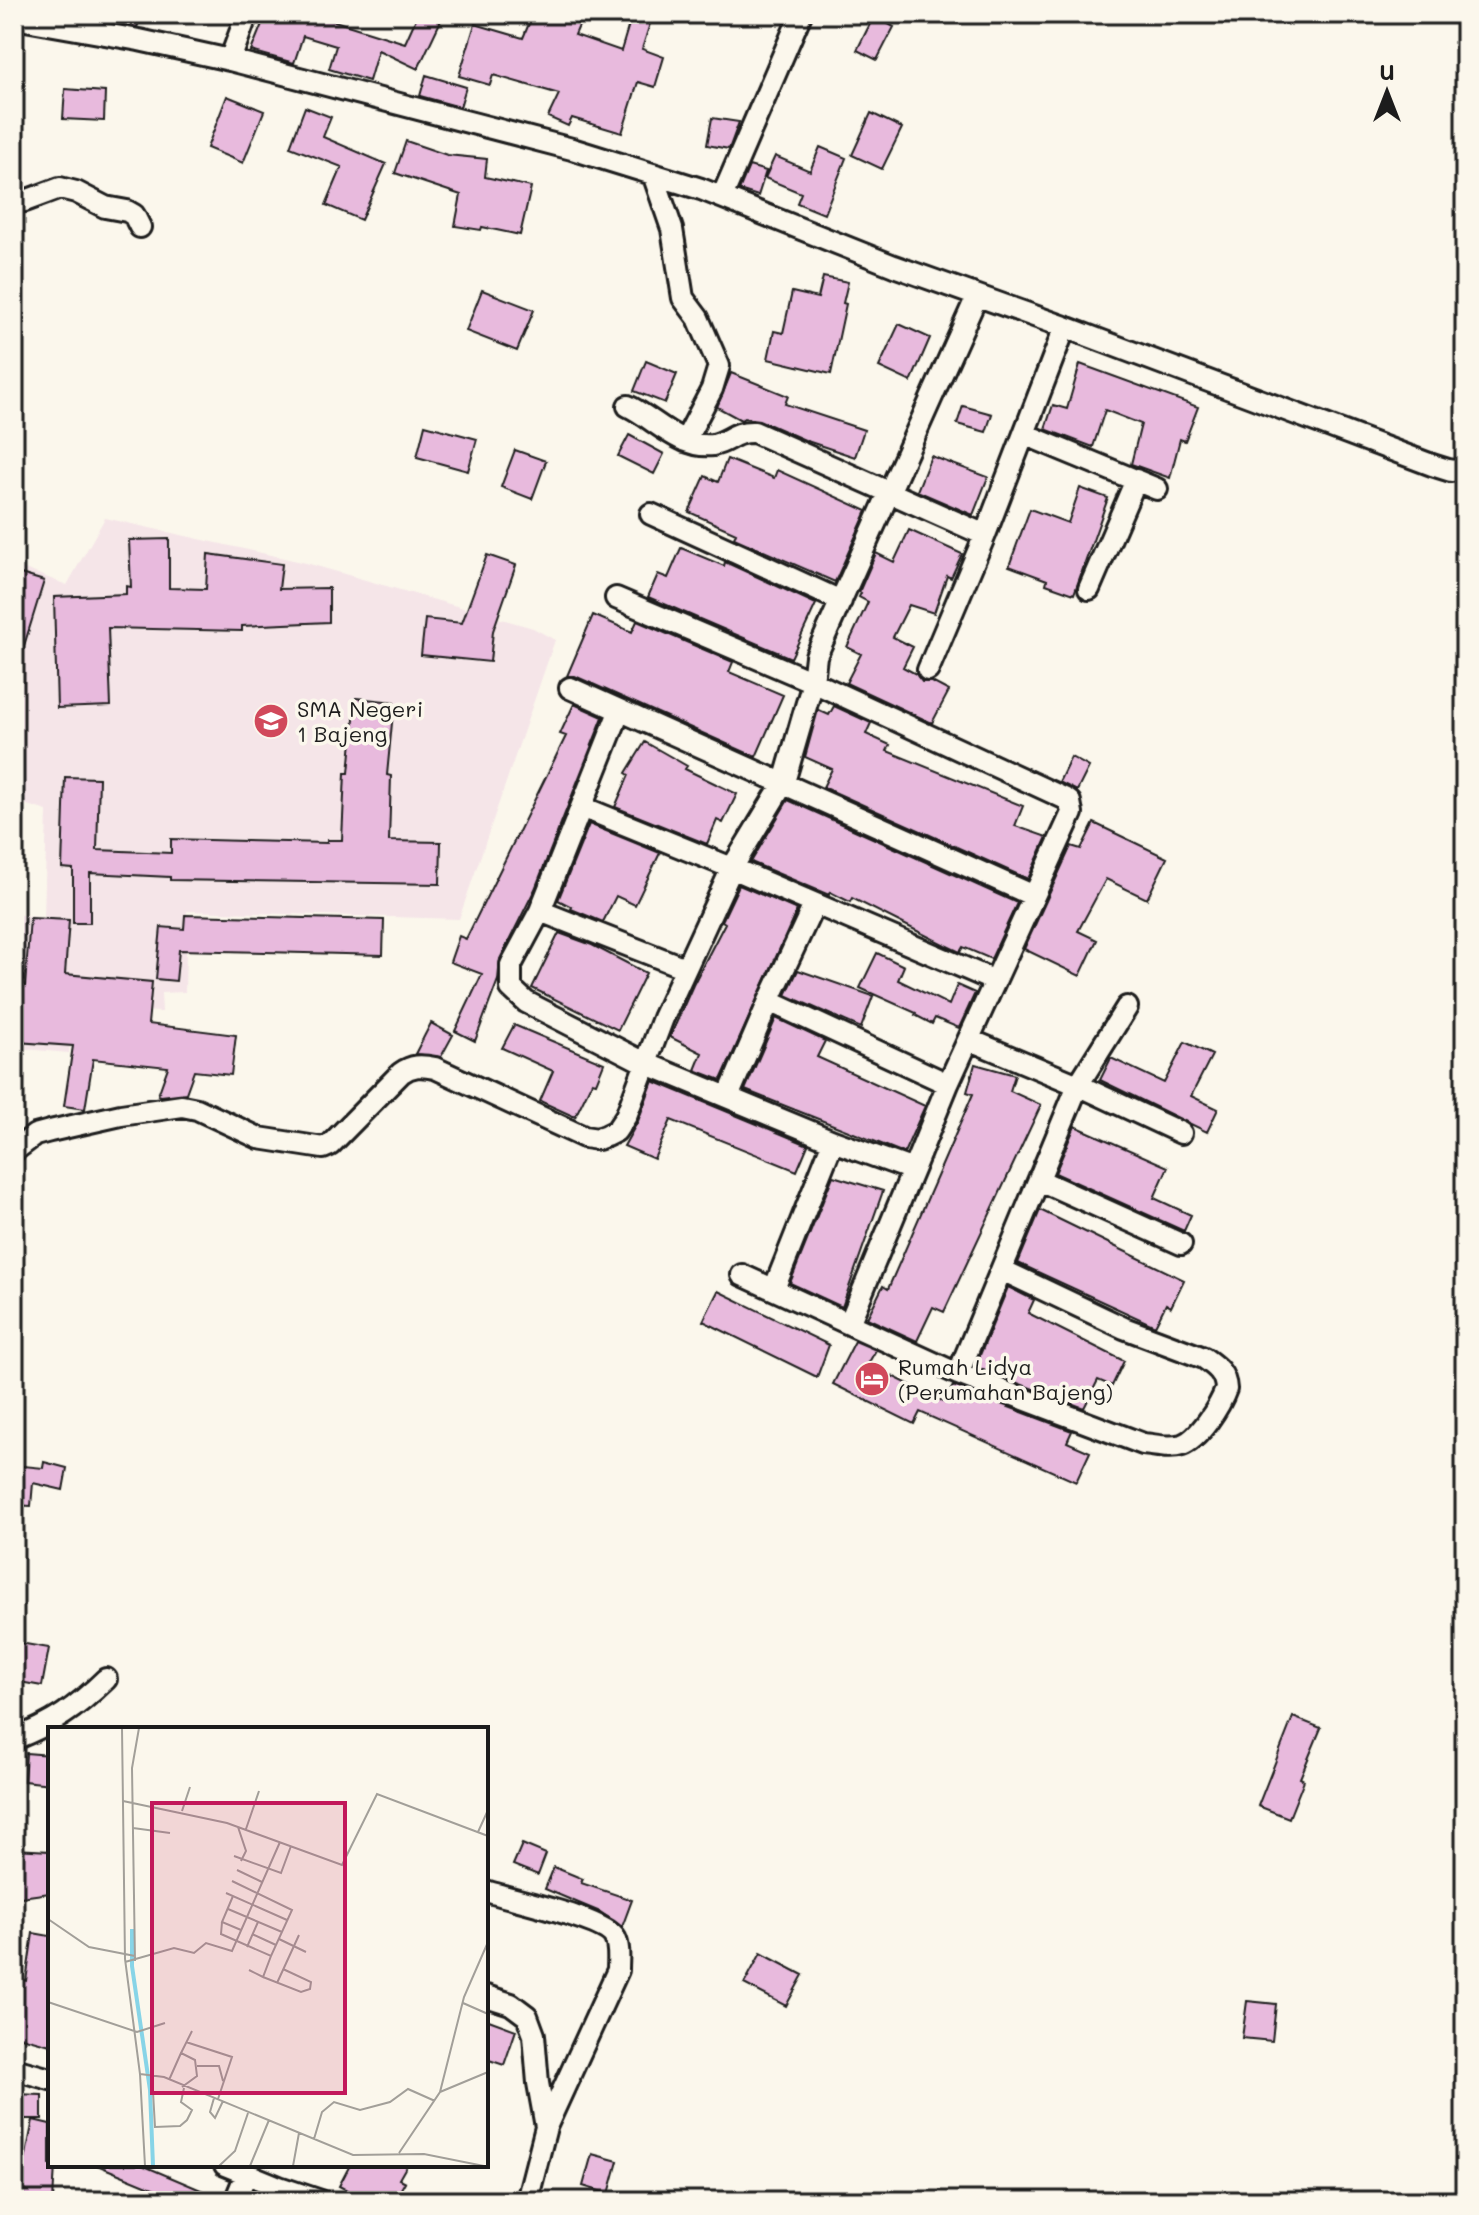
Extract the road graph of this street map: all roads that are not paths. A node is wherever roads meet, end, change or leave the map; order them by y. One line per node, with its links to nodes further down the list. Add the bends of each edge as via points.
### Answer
1 (247, 14): 4 (street)
2 (801, 14): 6 (street)
3 (14, 18): 4 (street)
4 (230, 60): 5 (street)
5 (653, 174): 6 (street); 13 (street, via 672,229 683,298 719,366)
6 (722, 197): 9 (street)
7 (14, 202): 8 (street, via 60,188 127,211)
8 (140, 227)
9 (977, 296): 10 (street); 17 (street)
10 (1065, 327): 12 (street); 14 (street, via 1432,465)
11 (628, 406): 13 (street)
12 (1024, 434): 15 (street); 19 (street)
13 (685, 441): 17 (street, via 714,445 754,432)
14 (1465, 469)
15 (1136, 480): 16 (street); 20 (street)
16 (1157, 489)
17 (888, 493): 19 (street); 22 (street)
18 (651, 514): 22 (street)
19 (985, 535): 23 (street)
20 (1089, 589)
21 (616, 598): 24 (street)
22 (841, 601): 24 (street, via 816,656)
23 (928, 670)
24 (813, 682): 27 (street); 30 (street, via 1070,802 1070,821)
25 (570, 688): 26 (street)
26 (619, 712): 27 (street); 28 (street)
27 (784, 782): 29 (street); 30 (street)
28 (582, 807): 29 (street); 32 (street)
29 (732, 868): 31 (street); 33 (street)
30 (1034, 896): 34 (street)
31 (814, 905): 34 (street); 35 (street)
32 (540, 911): 33 (street); 38 (street, via 511,965 511,988 526,1002)
33 (685, 968): 38 (street)
34 (995, 981): 37 (street)
35 (769, 1001): 39 (street); 41 (street)
36 (1127, 1007): 40 (street)
37 (970, 1040): 39 (street); 40 (street)
38 (645, 1063): 41 (street); 44 (street, via 626,1116 616,1131 598,1139 423,1065 401,1073 323,1148 259,1138 182,1106 35,1135)
39 (948, 1084): 45 (street)
40 (1078, 1085): 42 (street); 46 (street)
41 (728, 1097): 43 (street)
42 (1181, 1133)
43 (833, 1141): 45 (street); 50 (street)
44 (14, 1151)
45 (913, 1170): 51 (street)
46 (1039, 1180): 47 (street); 48 (street)
47 (1181, 1244)
48 (1002, 1270): 52 (street); 52 (street, via 1124,1328 1204,1358 1222,1371 1222,1400 1185,1445 1167,1447 1131,1441)
49 (742, 1275): 50 (street)
50 (774, 1289): 51 (street)
51 (849, 1324): 52 (street)
52 (958, 1374)
53 (106, 1679): 54 (street, via 65,1716)
54 (14, 1739)
55 (488, 1892): 59 (street, via 587,1920 615,1937 618,1970)
56 (488, 1997): 59 (street, via 527,2016)
57 (14, 2069): 58 (street)
58 (48, 2078)
59 (546, 2127): 63 (street)
60 (232, 2167): 61 (street); 62 (street)
61 (235, 2201)
62 (321, 2201)
63 (527, 2201)

